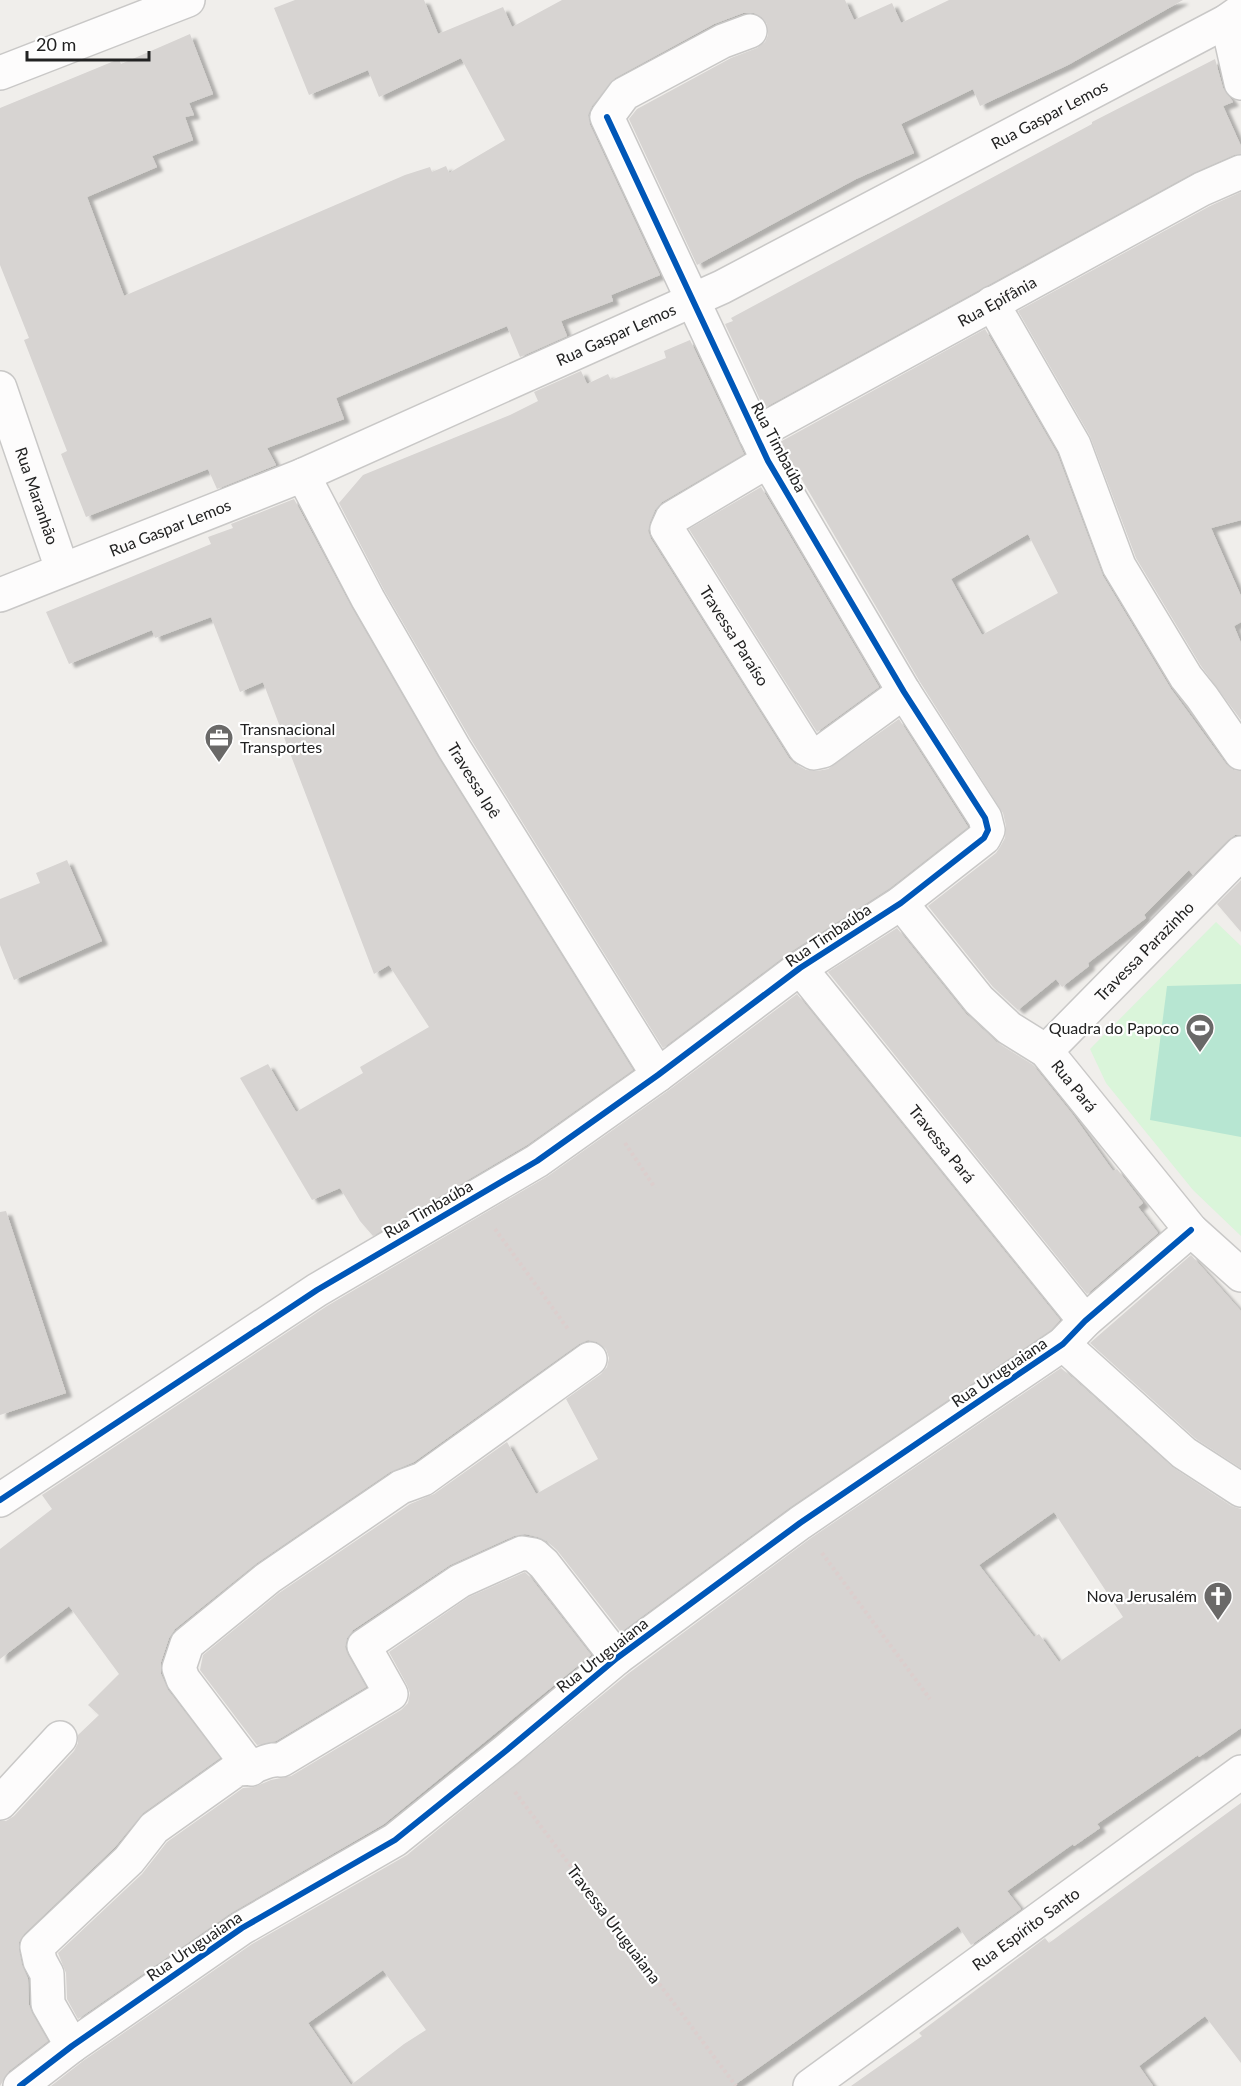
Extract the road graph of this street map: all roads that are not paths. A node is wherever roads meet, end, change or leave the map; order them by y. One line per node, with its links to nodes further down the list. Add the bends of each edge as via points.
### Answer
1 (188, 0): 4 (street)
2 (1234, 16): 5 (street); 7 (street, Rua Gaspar Lemos)
3 (750, 31): 7 (street, Rua Timbaúba, via 723,41 624,94 607,117)
4 (0, 73)
5 (1241, 83)
6 (1241, 172): 8 (street, Rua Epifânia, via 1202,189)
7 (693, 300): 10 (street, Rua Timbaúba); 11 (street, Rua Gaspar Lemos)
8 (992, 303): 10 (street, Rua Epifânia); 15 (street, via 1074,446 1119,566 1186,677)
9 (0, 388): 12 (street, Rua Maranhão)
10 (762, 447): 14 (street, Rua Timbaúba); 14 (street, Travessa Paraíso, via 672,518 667,529 805,748 814,753 823,751)
11 (303, 475): 12 (street, Rua Gaspar Lemos); 20 (street, Travessa Ipê, via 368,599 454,748)
12 (62, 570): 13 (street, Rua Gaspar Lemos)
13 (0, 595)
14 (904, 692): 17 (street, Rua Timbaúba, via 985,818 988,830 984,838)
15 (1241, 753)
16 (1241, 853): 19 (street, Travessa Parazinho)
17 (901, 903): 18 (street, Rua Timbaúba); 19 (street, Rua Pará, via 979,1000 1009,1028)
18 (800, 968): 20 (street, Rua Timbaúba); 23 (street, Travessa Pará)
19 (1046, 1051): 21 (street, Rua Pará)
20 (658, 1076): 26 (street, Rua Timbaúba, via 537,1161 317,1290)
21 (1191, 1230): 22 (street, Rua Pará); 23 (street, Rua Uruguaiana)
22 (1241, 1275)
23 (1074, 1333): 25 (street, Travessa Pará, via 1184,1453); 27 (street, Rua Uruguaiana, via 800,1523)
24 (590, 1359): 29 (street, via 423,1479 401,1487 268,1578 187,1644 179,1668 183,1679)
25 (1241, 1490)
26 (0, 1500)
27 (617, 1658): 29 (street, via 544,1564 534,1555 522,1553 460,1581 364,1646 391,1694 281,1760 271,1759); 32 (street, Rua Uruguaiana, via 395,1840 243,1928)
28 (60, 1738): 31 (street)
29 (251, 1769): 32 (street, via 237,1769 154,1828 129,1860 37,1947 47,1974 48,2004)
30 (1241, 1772): 34 (street, Rua Espírito Santo)
31 (0, 1803)
32 (72, 2046): 33 (street, Rua Uruguaiana)
33 (20, 2086)
34 (810, 2086)

